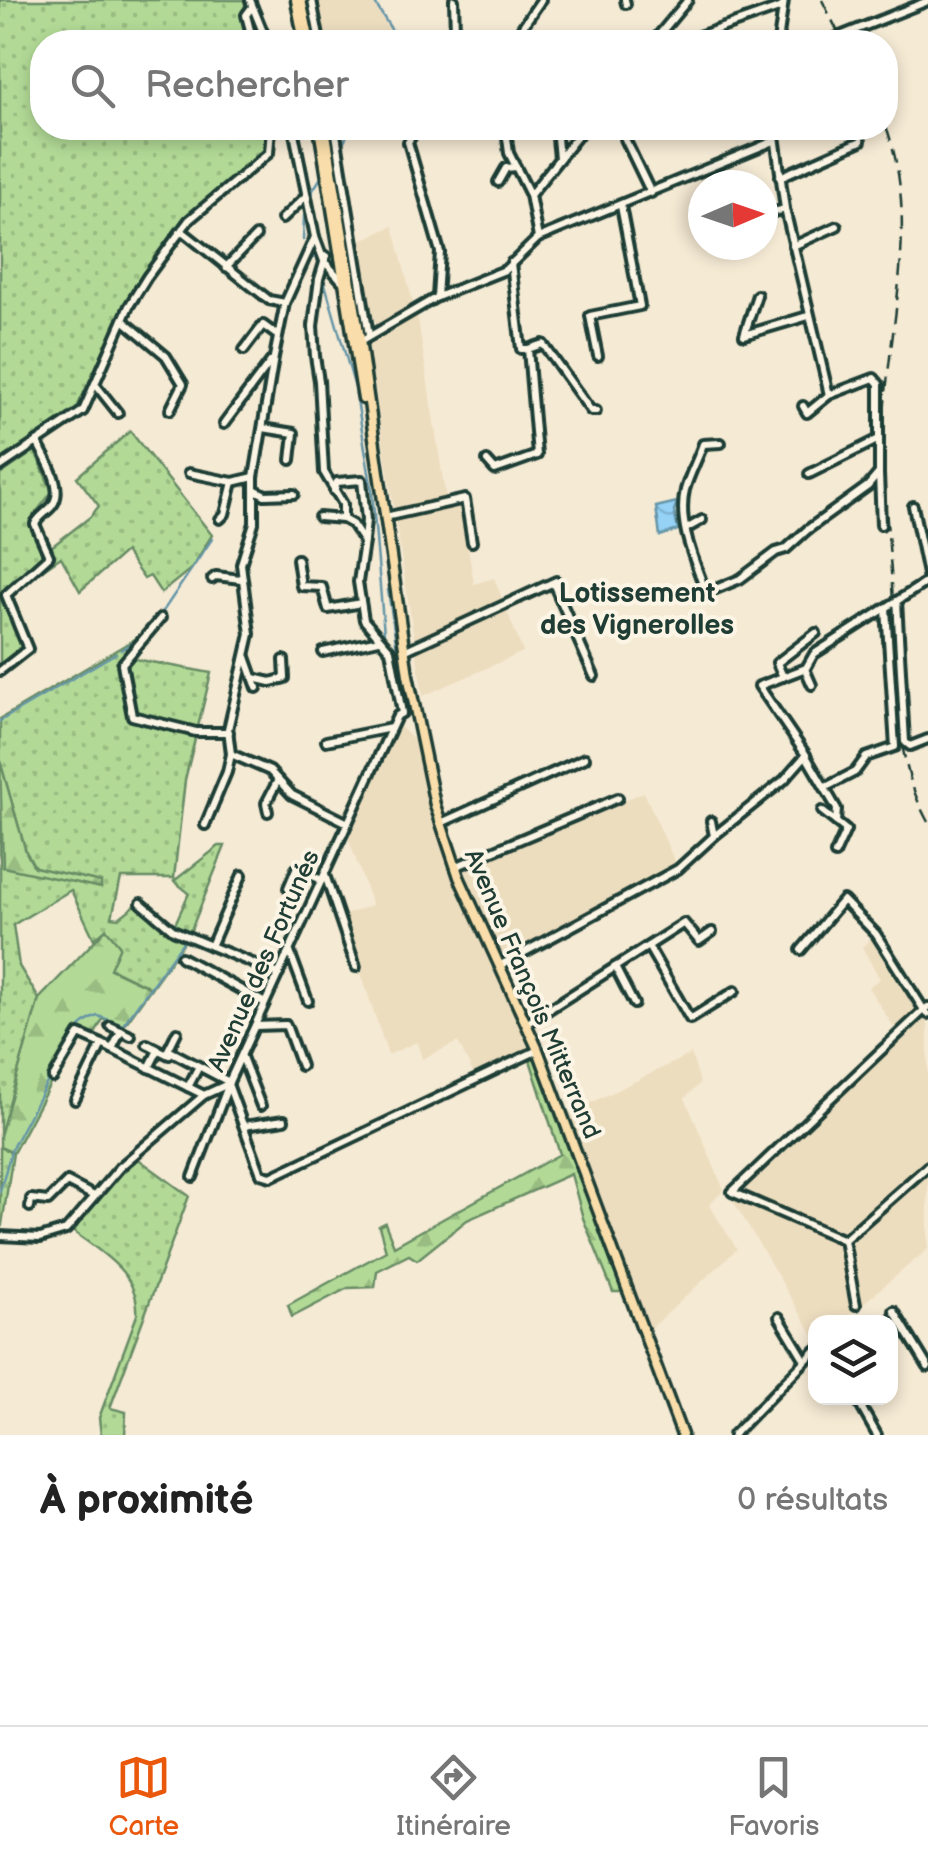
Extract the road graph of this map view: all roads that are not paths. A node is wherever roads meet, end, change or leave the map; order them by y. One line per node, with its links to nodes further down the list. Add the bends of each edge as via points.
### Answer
1 (298, 0): 11 (main road)
2 (312, 0): 12 (street)
3 (454, 0): 13 (street)
4 (541, 0): 14 (street)
5 (688, 0): 15 (street)
6 (928, 1): 18 (street)
7 (251, 3): 9 (street); 10 (street)
8 (783, 4): 16 (street); 17 (street)
9 (250, 30)
10 (262, 30)
11 (304, 30)
12 (318, 30)
13 (456, 30)
14 (520, 30)
15 (663, 30)
16 (713, 30)
17 (780, 30)
18 (856, 30)
19 (270, 140): 43 (street, via 269,153)
20 (295, 140): 37 (street)
21 (324, 140): 49 (main road)
22 (324, 140): 58 (main road)
23 (337, 140): 59 (street)
24 (409, 140): 54 (street, via 440,252)
25 (508, 140): 32 (street)
26 (557, 140): 31 (street)
27 (574, 140): 31 (street)
28 (626, 140): 35 (street)
29 (861, 141): 33 (street)
30 (774, 142): 33 (street); 35 (street)
31 (559, 159): 36 (street)
32 (516, 167): 34 (street, via 506,168); 36 (street)
33 (780, 177): 39 (street)
34 (498, 182)
35 (652, 193): 38 (street)
36 (530, 195): 46 (street)
37 (306, 197): 41 (street); 45 (street)
38 (621, 206): 46 (street); 64 (street, via 640,306 590,316)
39 (785, 210): 40 (street); 47 (street)
40 (778, 212)
41 (282, 219)
42 (837, 226): 47 (street)
43 (182, 231): 51 (street); 57 (street)
44 (256, 236): 51 (street)
45 (315, 237): 48 (street); 55 (street)
46 (538, 238): 50 (street)
47 (793, 246): 56 (street)
48 (324, 256): 49 (street); 52 (street); 87 (street, via 313,326 324,472)
49 (340, 263): 52 (main road); 58 (street)
50 (511, 263): 54 (street); 62 (street, via 521,349)
51 (226, 268): 55 (street, via 269,300)
52 (343, 282): 78 (main road)
53 (758, 295): 56 (street, via 744,335)
54 (437, 297): 59 (street)
55 (285, 303): 60 (street)
56 (808, 316): 67 (street)
57 (122, 320): 66 (street); 69 (street, via 166,356 183,384)
58 (358, 328): 59 (street); 61 (main road)
59 (369, 335): 61 (street)
60 (278, 336): 63 (street, via 263,326); 65 (street)
61 (360, 342): 78 (main road)
62 (528, 348): 70 (street, via 544,344); 79 (street, via 537,456 495,470)
63 (244, 350)
64 (598, 356)
65 (274, 357): 72 (street); 73 (street)
66 (94, 384): 71 (street); 75 (street, via 83,410)
67 (829, 395): 68 (street, via 806,413); 74 (street, via 874,378)
68 (803, 406)
69 (170, 410)
70 (596, 412)
71 (118, 413)
72 (224, 424)
73 (262, 428): 77 (street, via 294,433); 84 (street)
74 (877, 440): 82 (street); 83 (street)
75 (37, 442): 80 (street); 116 (street, via 56,495 35,524 49,556 6,596 28,649)
76 (720, 443): 96 (street, via 702,447 685,491)
77 (290, 460)
78 (375, 461): 91 (main road, Avenue François Mitterrand)
79 (488, 462)
80 (0, 467)
81 (189, 473): 85 (street)
82 (878, 473): 95 (street); 103 (street, via 786,550)
83 (809, 474)
84 (254, 477): 85 (street); 86 (street)
85 (233, 482): 92 (street)
86 (254, 489): 88 (street); 101 (street)
87 (334, 492): 93 (street); 97 (street, via 337,482 362,480)
88 (294, 494)
89 (913, 506): 102 (street)
90 (318, 517): 93 (street)
91 (383, 518): 98 (street, via 464,499); 111 (main road, Avenue François Mitterrand)
92 (220, 519)
93 (343, 519): 97 (street)
94 (702, 520): 96 (street)
95 (881, 525)
96 (686, 529): 103 (street)
97 (364, 542): 106 (street)
98 (472, 542)
99 (297, 558): 106 (street, via 301,586 322,587 328,610)
100 (212, 579): 101 (street)
101 (241, 579): 113 (street, via 249,614)
102 (928, 580): 105 (street)
103 (706, 593): 104 (street)
104 (697, 596)
105 (897, 600): 107 (street); 122 (street)
106 (361, 603): 110 (street, via 364,620)
107 (886, 607): 115 (street, via 814,654); 123 (street)
108 (161, 618): 125 (street, via 122,664 132,716 196,732)
109 (816, 633): 118 (street, via 778,663)
110 (381, 640): 112 (street); 124 (street, Avenue des Fortunés, via 390,650 402,713)
111 (404, 651): 117 (street, via 555,582); 139 (main road, Avenue François Mitterrand)
112 (323, 652)
113 (246, 656): 119 (street); 125 (street)
114 (284, 660): 119 (street, via 285,678)
115 (804, 669): 118 (street); 120 (street)
116 (0, 671)
117 (594, 676)
118 (783, 677): 129 (street, via 759,686)
119 (254, 678): 121 (street)
120 (812, 686)
121 (258, 688)
122 (902, 696): 123 (street); 126 (street, via 906,744)
123 (890, 697): 132 (street, via 895,747 866,757)
124 (391, 728): 127 (street); 138 (street, Avenue des Fortunés)
125 (228, 732): 128 (street)
126 (928, 739)
127 (326, 740)
128 (231, 754): 131 (street); 140 (street)
129 (806, 756): 132 (street); 141 (street)
130 (585, 758): 139 (street)
131 (278, 780): 135 (street); 138 (street, via 292,796)
132 (826, 787): 137 (street)
133 (618, 798): 143 (street)
134 (822, 811): 137 (street)
135 (268, 812)
136 (710, 821): 141 (street)
137 (836, 822): 142 (street, via 846,832)
138 (348, 823): 145 (street, Avenue des Fortunés)
139 (441, 823): 143 (main road, Avenue François Mitterrand)
140 (205, 825)
141 (714, 836): 155 (street, via 678,869)
142 (836, 854)
143 (456, 867): 155 (main road, Avenue François Mitterrand)
144 (242, 875): 149 (street)
145 (323, 877): 146 (street, via 296,869); 152 (street, Avenue des Fortunés); 154 (street)
146 (288, 888)
147 (141, 904): 149 (street, via 173,930)
148 (712, 932): 150 (street, via 699,941 684,923)
149 (211, 946): 157 (street)
150 (648, 946): 156 (street); 158 (street, via 690,1018)
151 (801, 950): 162 (street, via 843,900 876,934)
152 (289, 951): 157 (street, Avenue des Fortunés); 159 (street)
153 (181, 958): 160 (street)
154 (356, 966)
155 (498, 966): 163 (main road, Avenue François Mitterrand)
156 (615, 967): 161 (street); 163 (street)
157 (278, 974): 160 (street, Avenue des Fortunés)
158 (735, 991)
159 (308, 1001)
160 (266, 1003): 165 (street, Avenue des Fortunés)
161 (634, 1004)
162 (927, 1010): 194 (street, via 732,1192)
163 (526, 1024): 173 (main road, Avenue François Mitterrand)
164 (110, 1026): 166 (street)
165 (255, 1026): 175 (street, Avenue des Fortunés); 177 (street, via 286,1025)
166 (121, 1031): 168 (street); 171 (street)
167 (177, 1032): 182 (street, via 168,1050)
168 (131, 1036)
169 (102, 1044): 171 (street); 181 (street, via 79,1034); 185 (street)
170 (147, 1044): 172 (street)
171 (112, 1049): 178 (street)
172 (158, 1050): 174 (street); 178 (street)
173 (538, 1050): 188 (street, Avenue des Fortunés, via 271,1177 261,1174); 202 (main road, Avenue François Mitterrand)
174 (169, 1056)
175 (241, 1056): 182 (street, Avenue des Fortunés); 186 (street)
176 (186, 1064): 179 (street)
177 (301, 1066)
178 (149, 1068): 183 (street)
179 (197, 1070): 180 (street); 183 (street)
180 (206, 1074)
181 (54, 1078)
182 (229, 1083): 184 (street); 188 (street, Avenue des Fortunés); 190 (street)
183 (188, 1087): 184 (street)
184 (204, 1095): 191 (street)
185 (75, 1100)
186 (261, 1106)
187 (284, 1120): 188 (street)
188 (244, 1126)
189 (928, 1166): 194 (street)
190 (192, 1178)
191 (94, 1196): 192 (street, via 67,1182 48,1202 31,1199); 193 (street, via 66,1230 40,1238)
192 (30, 1208)
193 (0, 1236)
194 (844, 1240): 195 (street)
195 (856, 1305)
196 (894, 1311): 200 (street)
197 (779, 1317): 199 (street)
198 (808, 1357): 199 (street)
199 (805, 1360): 203 (street)
200 (928, 1367)
201 (860, 1405): 204 (street)
202 (682, 1435)
203 (733, 1435)
204 (877, 1435)

